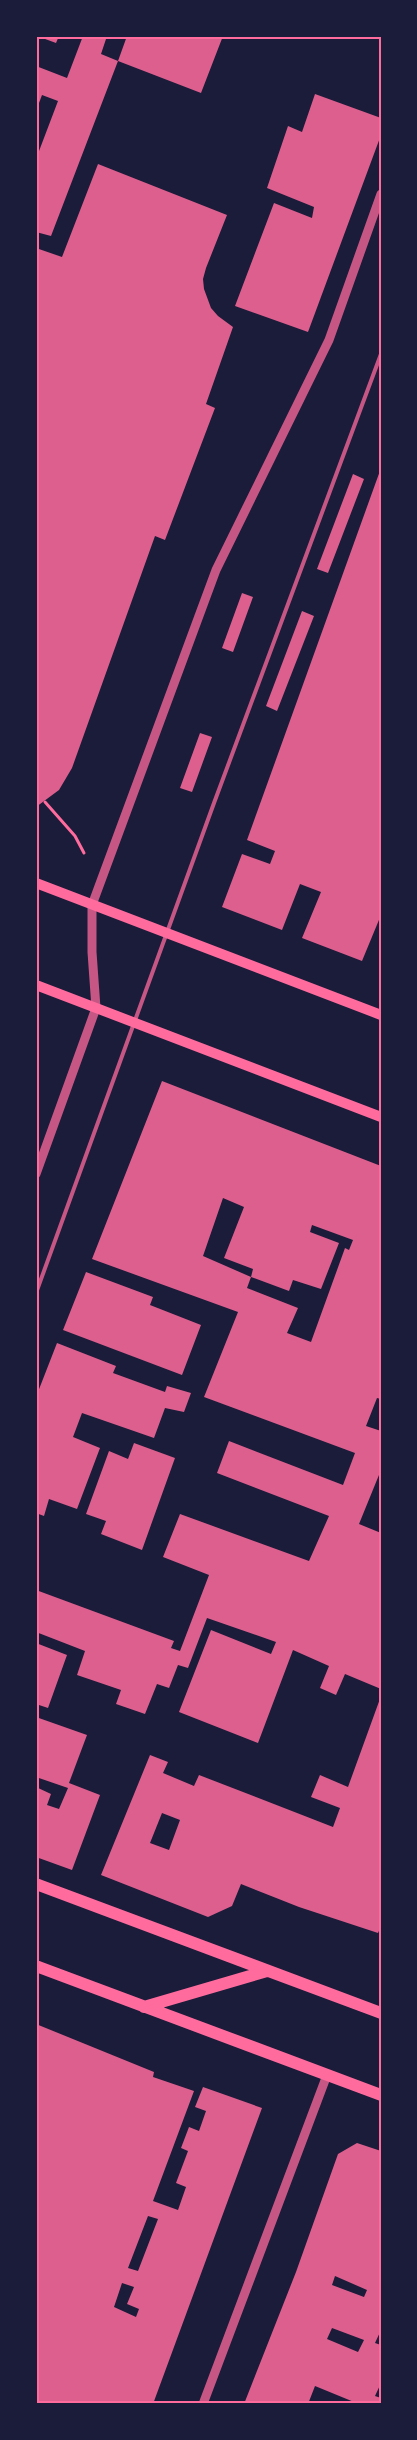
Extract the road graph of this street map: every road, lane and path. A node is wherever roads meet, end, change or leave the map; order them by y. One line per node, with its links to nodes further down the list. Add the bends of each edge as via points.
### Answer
1 (381, 194): 6 (street, via 329,340 216,570)
2 (381, 354): 7 (lane)
3 (45, 802): 4 (path)
4 (75, 836)
5 (36, 884): 6 (main road)
6 (92, 905): 7 (main road); 9 (street)
7 (168, 934): 10 (main road); 11 (lane)
8 (36, 985): 9 (main road)
9 (96, 1008): 11 (main road); 13 (street)
10 (381, 1015)
11 (134, 1023): 12 (main road); 14 (lane)
12 (381, 1117)
13 (36, 1174)
14 (36, 1293)
15 (36, 1884): 17 (main road)
16 (36, 1966): 18 (main road)
17 (268, 1971): 18 (main road); 19 (main road)
18 (144, 2006): 20 (main road)
19 (381, 2013)
20 (327, 2075): 21 (main road); 22 (street)
21 (381, 2095)
22 (203, 2404)

